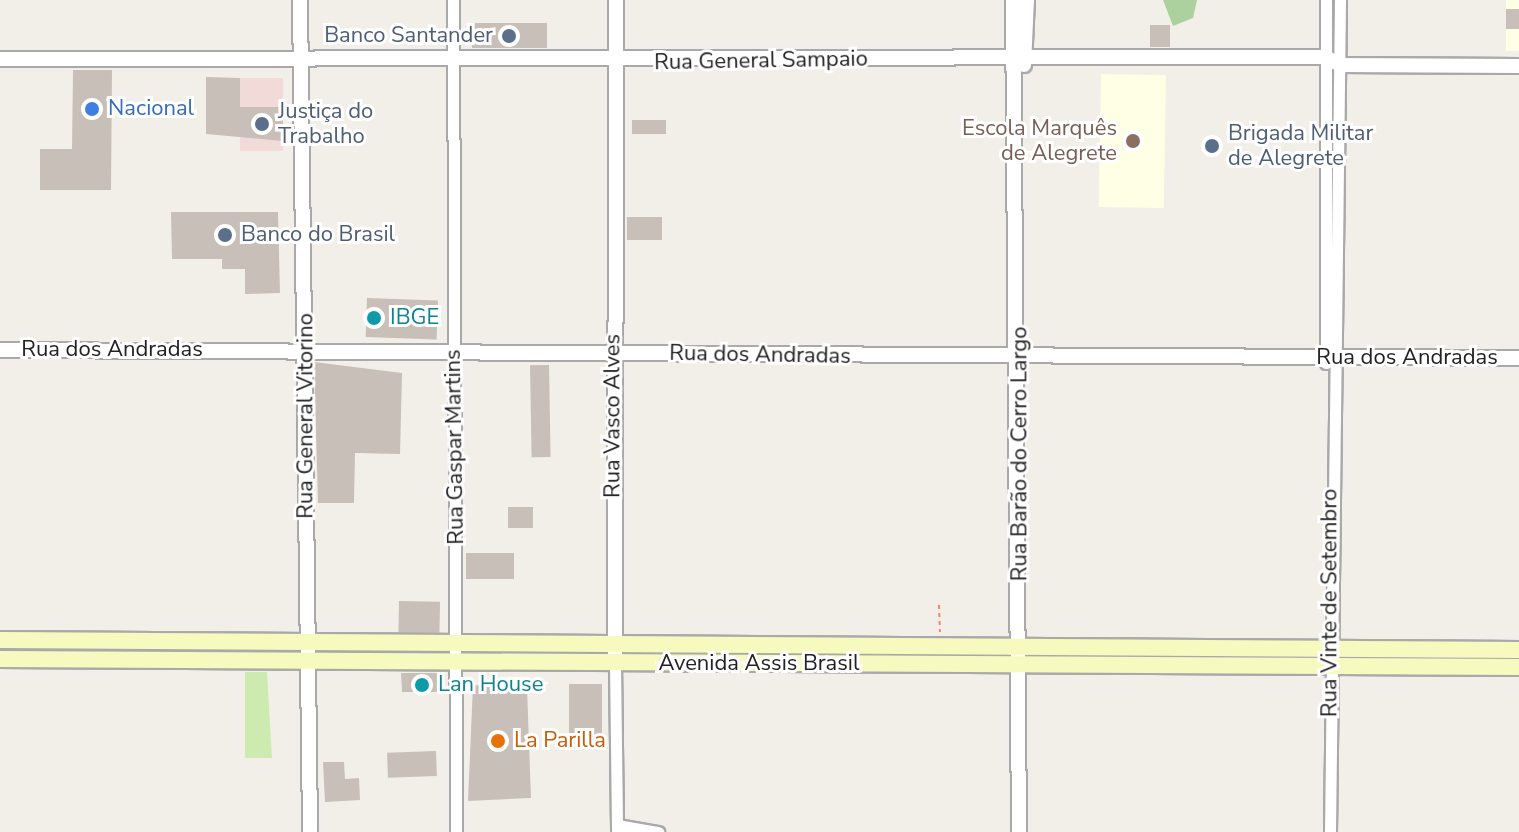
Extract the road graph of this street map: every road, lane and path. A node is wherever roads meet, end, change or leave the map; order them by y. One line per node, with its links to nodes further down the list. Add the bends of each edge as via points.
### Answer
1 (300, 0): 11 (street, Rua General Vitorino)
2 (453, 0): 12 (street, Rua Gaspar Martins)
3 (616, 0): 13 (street, Rua Vasco Alves)
4 (1013, 0): 9 (street, Rua Barão do Cerro Largo)
5 (1027, 0): 9 (street, Rua Barão do Cerro Largo)
6 (1326, 0): 8 (street, Rua Vinte de Setembro)
7 (1340, 0): 14 (street, Rua Vinte de Setembro)
8 (1326, 57): 9 (street, Rua General Sampaio); 14 (street, Rua General Sampaio); 22 (street, Rua Vinte de Setembro)
9 (1020, 58): 13 (street, Rua General Sampaio); 20 (street, Rua Barão do Cerro Largo)
10 (0, 59): 11 (street, Rua General Sampaio)
11 (301, 59): 12 (street, Rua General Sampaio); 17 (street, Rua General Vitorino)
12 (453, 63): 13 (street, Rua General Sampaio); 18 (street, Rua Gaspar Martins)
13 (615, 63): 19 (street, Rua Vasco Alves)
14 (1340, 65): 15 (street, Rua General Sampaio); 22 (street, Rua Vinte de Setembro)
15 (1519, 66)
16 (0, 350): 17 (street, Rua dos Andradas)
17 (306, 350): 18 (street, Rua dos Andradas); 26 (street, Rua General Vitorino)
18 (454, 352): 19 (street, Rua dos Andradas); 27 (street, Rua Gaspar Martins)
19 (613, 353): 20 (street, Rua dos Andradas); 29 (street, Rua Vasco Alves)
20 (1021, 358): 22 (street, Rua dos Andradas); 32 (street, Rua Barão do Cerro Largo)
21 (1519, 358): 22 (street, Rua dos Andradas)
22 (1330, 359): 33 (street, Rua Vinte de Setembro)
23 (939, 605): 31 (path)
24 (2, 640): 25 (main road, Avenida Assis Brasil); 35 (main road)
25 (192, 641): 26 (main road, Avenida Assis Brasil); 36 (main road)
26 (307, 642): 27 (main road, Avenida Assis Brasil); 37 (street, Rua General Vitorino)
27 (457, 643): 28 (main road, Avenida Assis Brasil); 38 (street, Rua Gaspar Martins)
28 (521, 643): 29 (main road, Avenida Assis Brasil); 39 (main road)
29 (615, 644): 30 (main road, Avenida Assis Brasil); 40 (street, Rua Vasco Alves)
30 (851, 645): 31 (main road, Avenida Assis Brasil); 41 (main road)
31 (940, 646): 32 (main road, Avenida Assis Brasil)
32 (1020, 646): 33 (main road, Avenida Assis Brasil); 42 (street, Rua Barão do Cerro Largo)
33 (1329, 648): 34 (main road, Avenida Assis Brasil); 44 (street, Rua Vinte de Setembro)
34 (1519, 650)
35 (2, 659): 36 (main road, Avenida Assis Brasil)
36 (192, 660): 37 (main road, Avenida Assis Brasil)
37 (307, 660): 38 (main road, Avenida Assis Brasil); 46 (street, Rua General Vitorino)
38 (458, 662): 39 (main road, Avenida Assis Brasil); 47 (street, Rua Gaspar Martins)
39 (520, 662): 40 (main road, Avenida Assis Brasil)
40 (615, 663): 41 (main road, Avenida Assis Brasil); 45 (street, Rua Vasco Alves)
41 (851, 664): 42 (main road, Avenida Assis Brasil)
42 (1020, 665): 44 (main road, Avenida Assis Brasil); 49 (street, Rua Barão do Cerro Largo)
43 (1519, 667): 44 (main road, Avenida Assis Brasil)
44 (1329, 668): 50 (street, Rua Vinte de Setembro)
45 (617, 828): 48 (street)
46 (310, 832)
47 (456, 832)
48 (658, 832)
49 (1019, 832)
50 (1330, 832)

